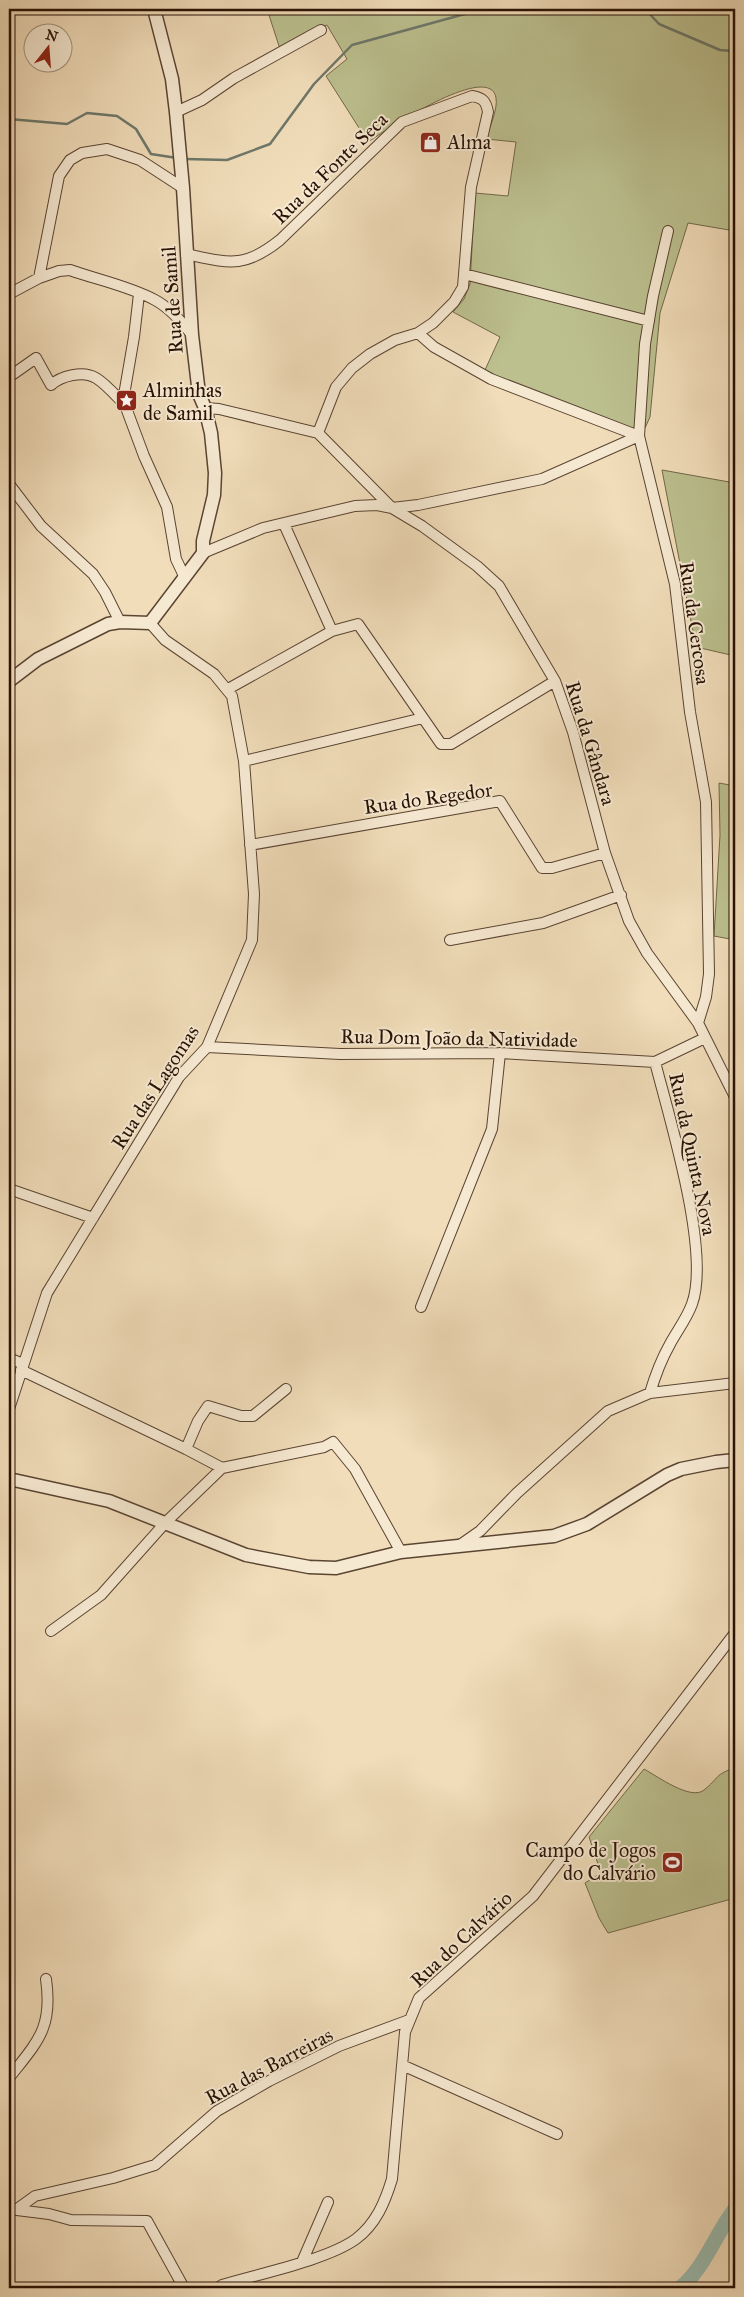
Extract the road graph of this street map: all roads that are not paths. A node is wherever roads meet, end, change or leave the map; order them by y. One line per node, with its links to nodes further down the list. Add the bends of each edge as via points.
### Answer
1 (154, 9): 3 (street, Rua de Samil, via 172,79)
2 (321, 30): 3 (street)
3 (176, 112): 4 (street, Rua de Samil)
4 (183, 188): 6 (street, Rua de Samil); 8 (street, via 140,160 107,149 82,153 70,160 58,176)
5 (668, 231): 11 (street, Rua da Cercosa)
6 (186, 254): 7 (street, Rua da Fonte Seca, via 228,262 245,261 262,254 402,122 472,96 481,97 488,112 471,187); 13 (street, Rua de Samil)
7 (464, 274): 11 (street); 12 (street, Rua da Fonte Seca, via 463,287 454,302 434,323)
8 (39, 278): 9 (street); 10 (street, via 70,270)
9 (9, 294)
10 (139, 294): 13 (street, via 156,300); 15 (street)
11 (649, 322): 18 (street, Rua da Cercosa)
12 (418, 333): 17 (street, Rua da Fonte Seca, via 395,340 352,368 336,387); 18 (street, via 434,347 491,379)
13 (192, 335): 16 (street, Rua de Samil, via 199,394)
14 (9, 377): 15 (street, via 36,358 51,384 63,377 88,375 96,378)
15 (125, 405): 23 (street, via 167,507 176,559)
16 (205, 408): 17 (street); 22 (street, Rua de Samil, via 215,473)
17 (318, 433): 20 (street)
18 (639, 436): 20 (street, via 542,479); 36 (street, Rua da Cercosa, via 675,584 690,712 706,802 710,974)
19 (9, 484): 24 (street, via 41,526 93,574)
20 (392, 508): 21 (street, Rua da Gândara, via 355,506); 28 (street, Rua da Gândara, via 450,545 499,586)
21 (284, 524): 22 (street, Rua da Gândara, via 252,531); 26 (street)
22 (203, 552): 23 (street, Rua de Samil)
23 (185, 578): 25 (street, Rua de Samil)
24 (120, 622): 25 (street); 27 (street, via 108,624 38,659)
25 (150, 623): 29 (street, Rua das Lagomas, via 165,640 214,674)
26 (332, 632): 29 (street); 30 (street, via 358,624)
27 (9, 681)
28 (555, 681): 30 (street, via 451,744 441,744); 33 (street, Rua da Gândara, via 575,740)
29 (228, 689): 31 (street, Rua das Lagomas, via 235,703)
30 (423, 718): 31 (street)
31 (244, 761): 32 (street, Rua das Lagomas)
32 (250, 845): 33 (street, Rua do Regedor, via 500,801 542,868); 38 (street, Rua das Lagomas, via 254,894 252,940)
33 (605, 853): 34 (street, Rua da Gândara)
34 (621, 895): 35 (street, via 543,923); 36 (street, Rua da Gândara, via 629,921 643,945)
35 (450, 940)
36 (698, 1023): 37 (street, Rua da Gândara)
37 (705, 1038): 40 (street, Rua Dom João da Natividade); 41 (street, Rua da Gândara)
38 (207, 1047): 39 (street, Rua Dom João da Natividade, via 340,1054); 43 (street, Rua das Lagomas, via 179,1077)
39 (500, 1053): 40 (street, Rua Dom João da Natividade); 44 (street, via 492,1128)
40 (655, 1062): 49 (street, Rua da Quinta Nova, via 692,1219 696,1288 692,1304 669,1345)
41 (735, 1097)
42 (9, 1189): 43 (street)
43 (93, 1218): 46 (street, Rua das Lagomas, via 47,1294)
44 (421, 1307)
45 (9, 1358): 46 (street)
46 (22, 1367): 50 (street, Rua das Lagomas); 51 (street)
47 (735, 1383): 49 (street)
48 (286, 1389): 51 (street, via 253,1416 241,1416 208,1406)
49 (650, 1393): 56 (street, via 608,1411 480,1531)
50 (9, 1409)
51 (186, 1449): 53 (street)
52 (735, 1460): 56 (street, via 681,1469 588,1524 554,1536)
53 (222, 1468): 55 (street); 57 (street, via 324,1447 333,1442 355,1469)
54 (9, 1479): 55 (street, via 109,1501)
55 (166, 1522): 57 (street, via 246,1555 309,1568 336,1568); 58 (street, via 101,1595)
56 (460, 1545): 57 (street)
57 (401, 1552)
58 (51, 1631)
59 (735, 1633): 61 (street, Rua do Calvário, via 534,1896 419,1998)
60 (46, 1979): 63 (street, via 48,2012 45,2028)
61 (409, 2020): 62 (street, Rua do Calvário); 66 (street, Rua das Barreiras, via 339,2046 217,2111 155,2165 35,2196)
62 (402, 2065): 64 (street); 67 (street, Rua do Calvário, via 396,2150 386,2202 375,2220 356,2240)
63 (9, 2078)
64 (557, 2134)
65 (328, 2202): 67 (street)
66 (13, 2209): 68 (street, via 71,2220 147,2221)
67 (302, 2262): 69 (street, Rua do Calvário, via 222,2284)
68 (184, 2288)
69 (218, 2288)

